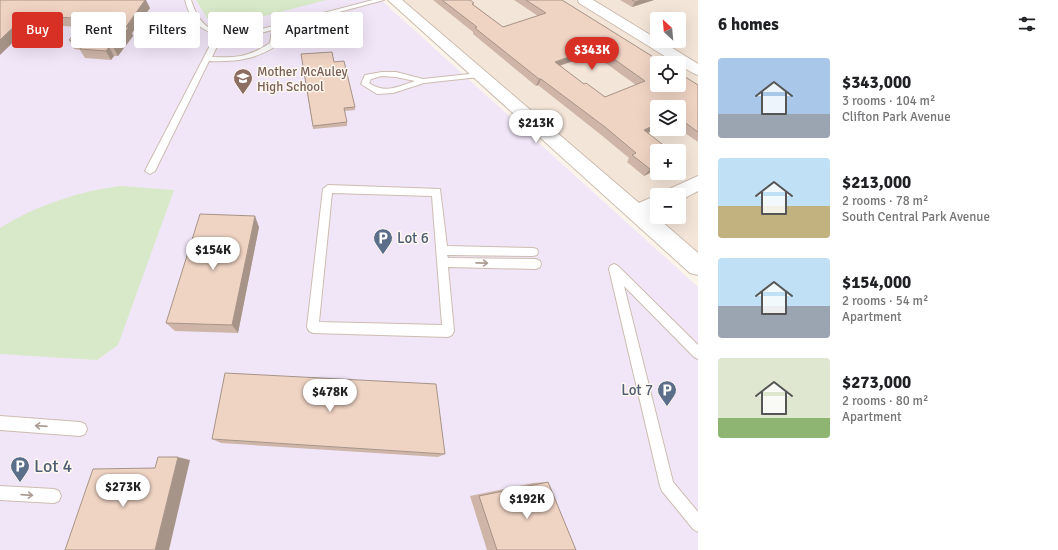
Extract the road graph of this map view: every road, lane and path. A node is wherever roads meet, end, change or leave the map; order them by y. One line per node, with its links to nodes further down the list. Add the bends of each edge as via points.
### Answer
1 (188, 0): 6 (lane, via 197,21)
2 (381, 0): 5 (lane)
3 (394, 0): 11 (street)
4 (584, 0): 10 (street)
5 (334, 12)
6 (208, 29)
7 (271, 46): 9 (lane, via 260,54 238,60)
8 (212, 48): 9 (lane)
9 (207, 59): 13 (lane)
10 (698, 70)
11 (479, 75): 12 (lane); 17 (street)
12 (423, 80): 12 (lane, via 393,91 377,92 365,84 368,77 378,73)
13 (150, 171)
14 (698, 183): 15 (street)
15 (686, 189)
16 (650, 206): 17 (street)
17 (637, 213): 22 (street)
18 (442, 250): 19 (lane); 20 (lane); 20 (lane, via 437,192 328,189 313,327 448,331)
19 (533, 252)
20 (443, 262): 21 (lane, one-way to 21)
21 (536, 264)
22 (698, 266)
23 (698, 353): 28 (lane, via 614,270 667,486)
24 (0, 423): 25 (lane, one-way to 24)
25 (80, 429)
26 (0, 493): 27 (lane, one-way to 27)
27 (54, 496)
28 (698, 524)

